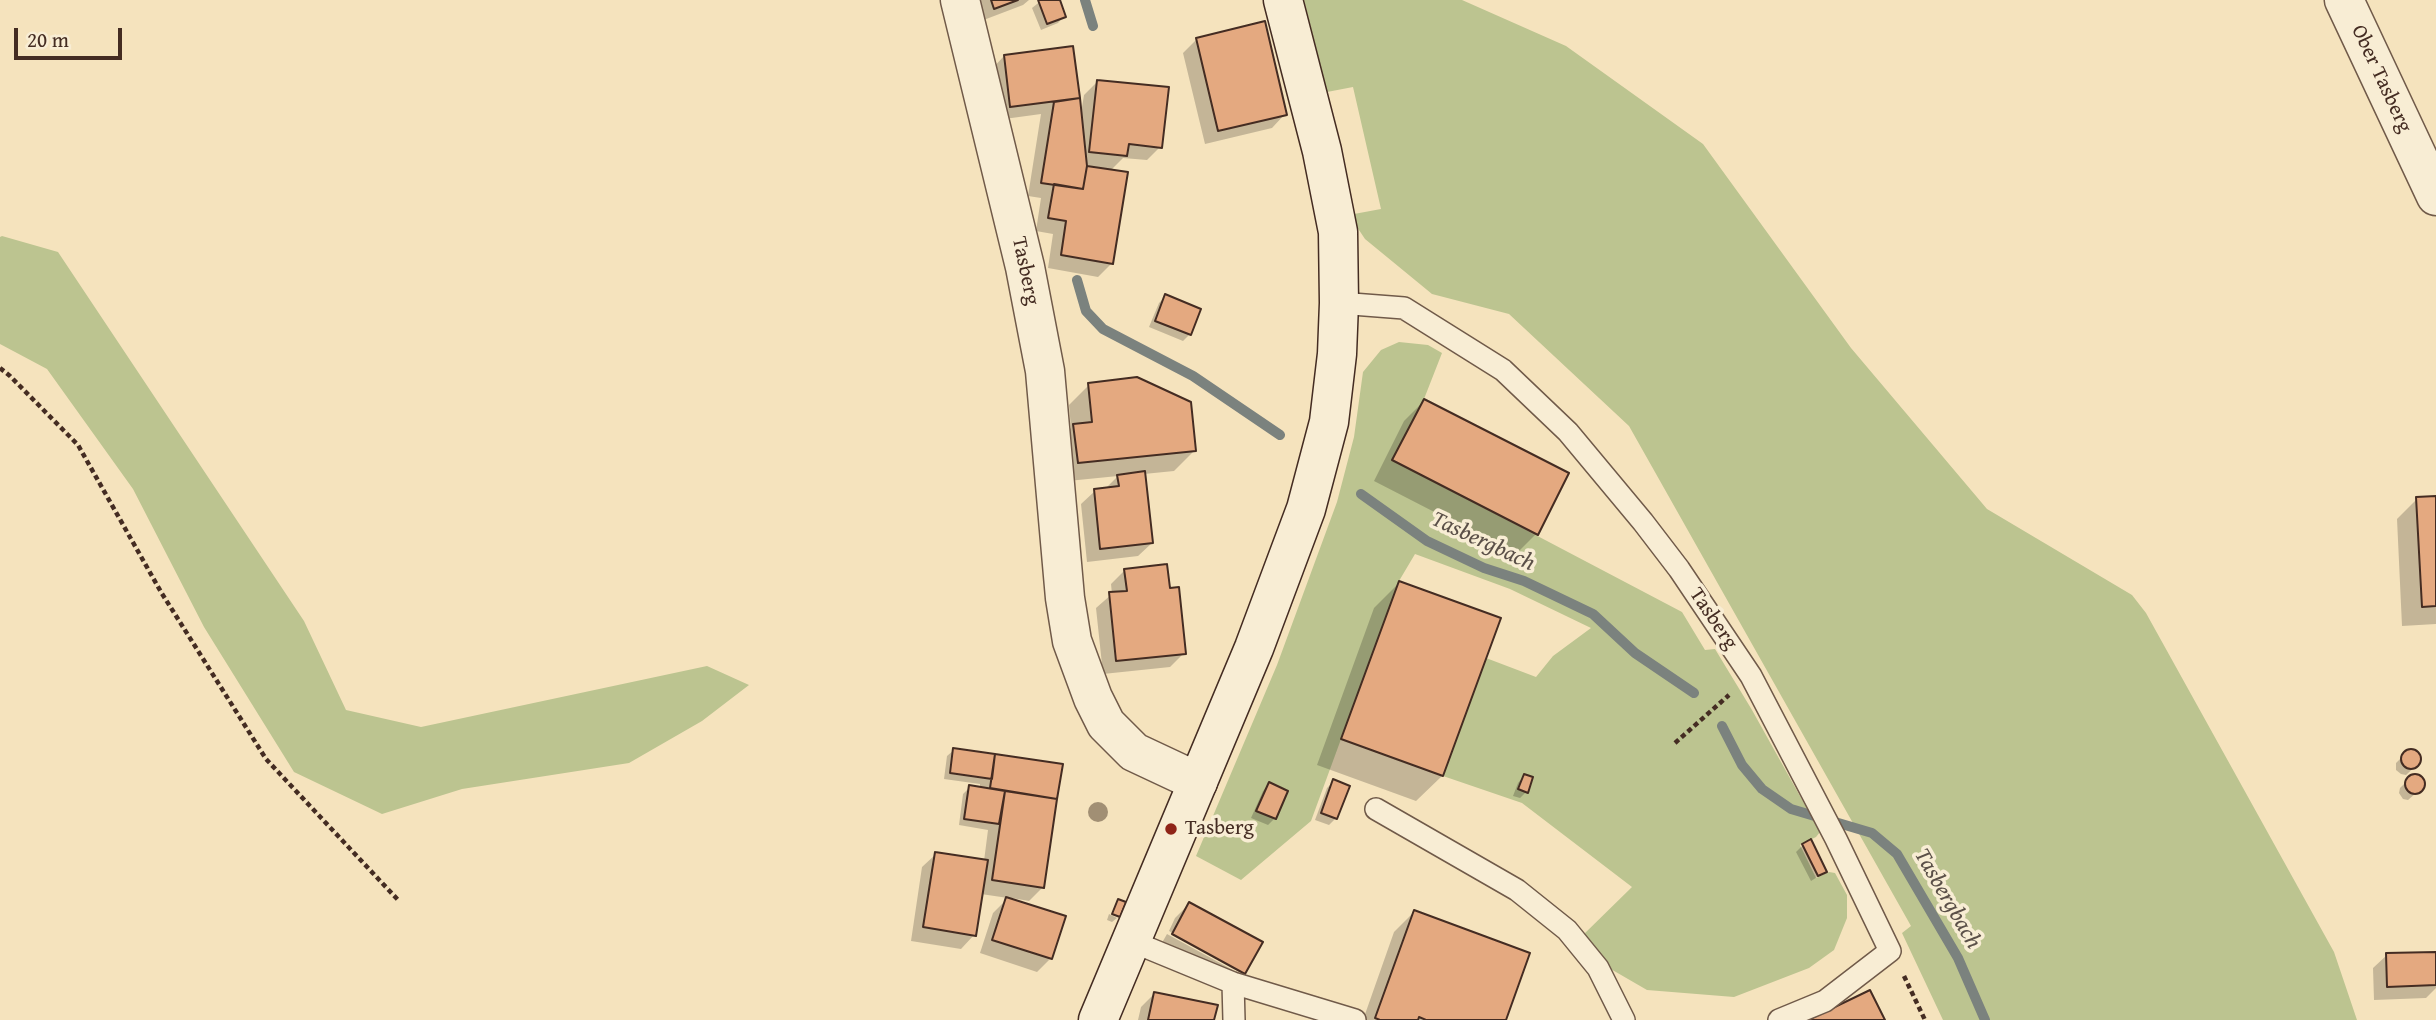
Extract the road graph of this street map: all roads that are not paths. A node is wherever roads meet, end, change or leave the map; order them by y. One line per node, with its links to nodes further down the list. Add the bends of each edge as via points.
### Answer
1 (960, 0): 6 (main road, Tasberg, via 1025,267 1045,371 1072,641 1106,724 1134,752)
2 (1283, 0): 5 (main road, via 1338,232)
3 (2344, 0): 4 (main road, Ober Tasberg)
4 (2436, 196)
5 (1339, 303): 6 (main road, via 1329,422 1306,509); 14 (lane, Tasberg, via 1404,308 1503,370 1568,432 1643,522 1751,676 1890,951 1825,1001)
6 (1198, 782): 8 (main road)
7 (1376, 809): 13 (lane, via 1517,890 1567,930 1598,968)
8 (1131, 941): 9 (lane); 10 (main road)
9 (1233, 983): 11 (lane); 12 (lane)
10 (1098, 1020)
11 (1234, 1020)
12 (1355, 1020)
13 (1628, 1020)
14 (1779, 1020)

